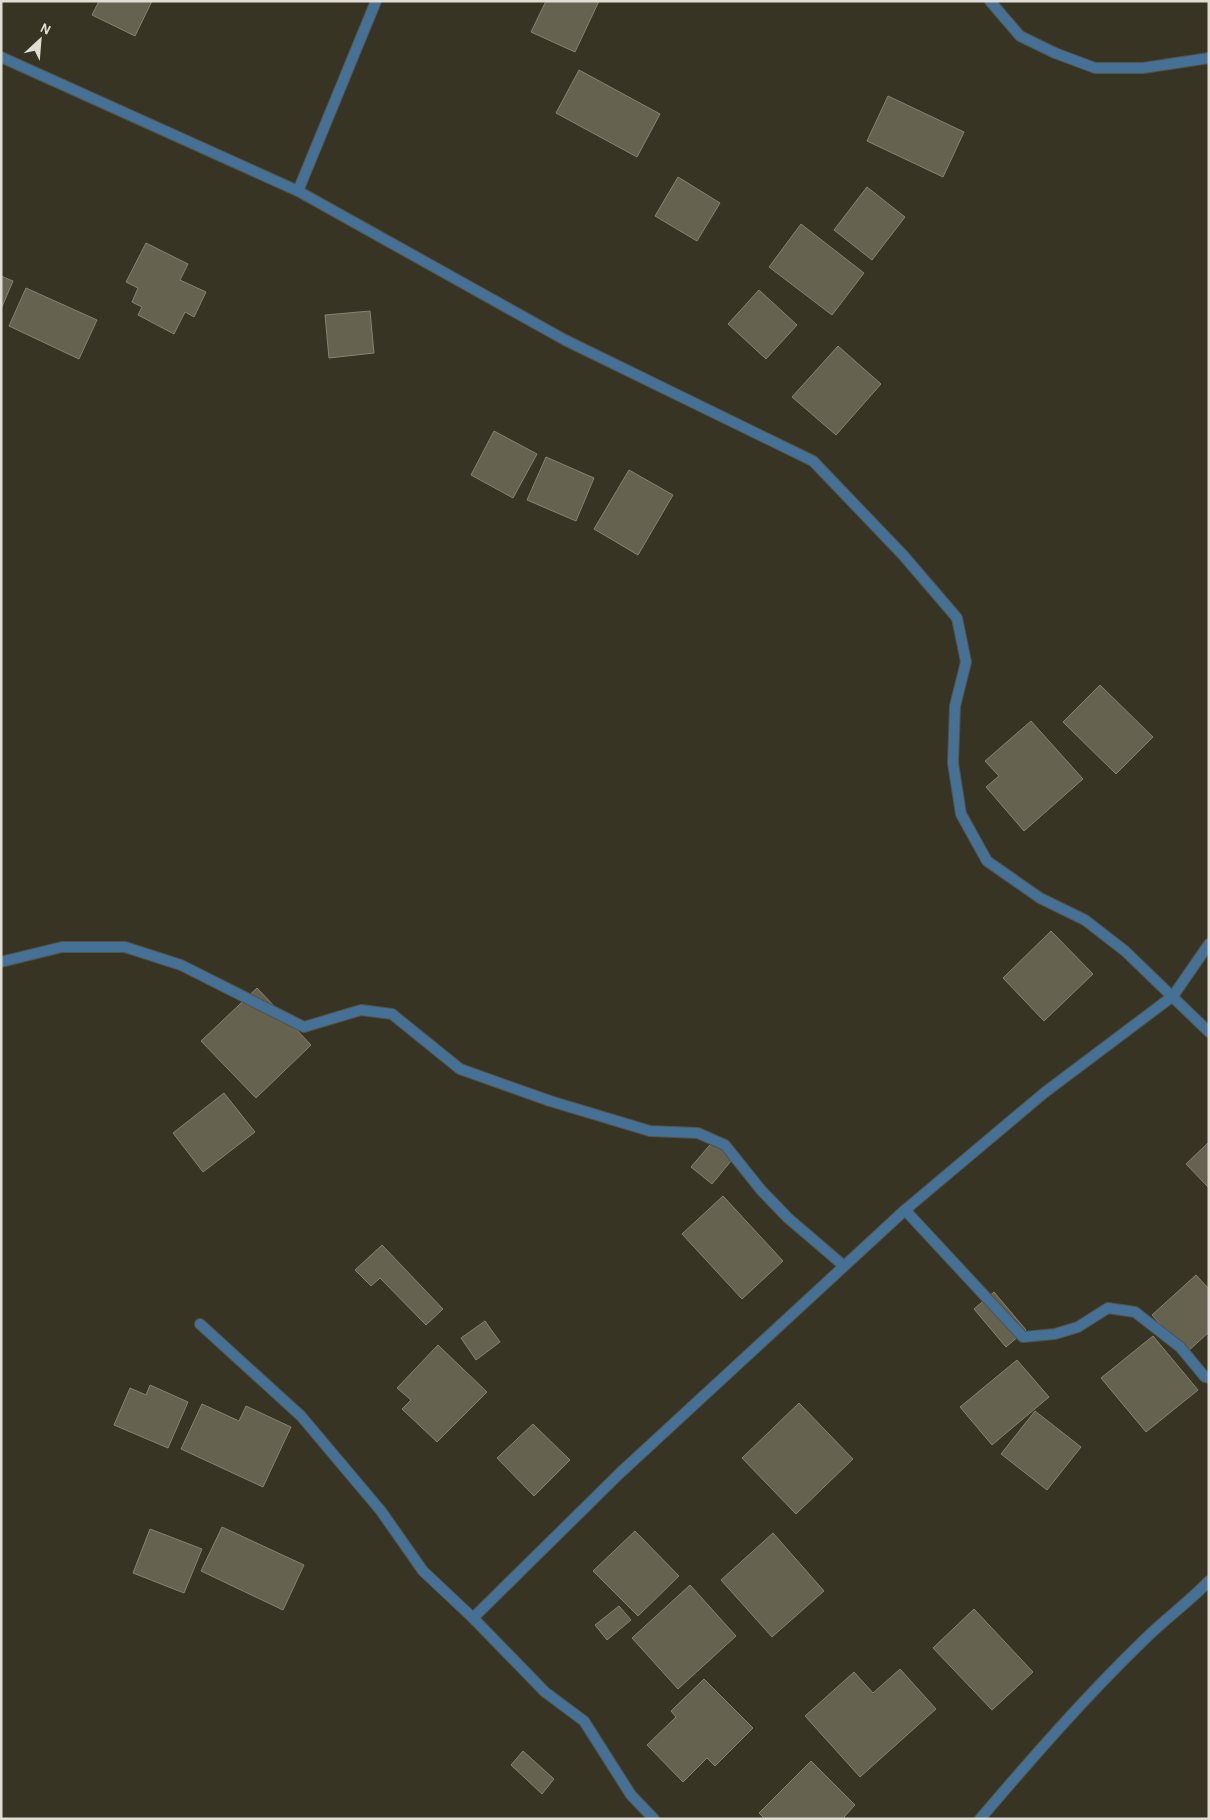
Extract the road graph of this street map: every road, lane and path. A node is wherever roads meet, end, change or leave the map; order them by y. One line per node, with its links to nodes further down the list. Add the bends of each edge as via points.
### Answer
1 (376, 1): 5 (street)
2 (990, 1): 4 (street, via 1020,36 1095,68 1143,68)
3 (1, 58): 5 (street)
4 (1209, 58)
5 (298, 191): 8 (street, via 565,340 814,462 903,555 957,618 966,662 955,706 954,763 960,814 986,861 1040,898 1085,920)
6 (1209, 944): 8 (street)
7 (1, 962): 11 (street, via 62,947 125,947 181,965 304,1027 361,1010 392,1014 460,1069 550,1101 650,1131 698,1133 725,1145 788,1218)
8 (1173, 996): 9 (street); 10 (street, via 1044,1093)
9 (1209, 1032)
10 (905, 1210): 11 (street); 13 (street, via 1023,1337 1055,1334 1078,1327 1108,1308 1135,1312 1180,1347)
11 (844, 1266): 15 (street, via 620,1473)
12 (200, 1324): 15 (street, via 301,1416 381,1511 423,1571)
13 (1209, 1378)
14 (1209, 1581): 17 (street, via 1138,1646 1042,1747)
15 (473, 1618): 16 (street, via 545,1692 584,1721 631,1794)
16 (654, 1819)
17 (980, 1819)

